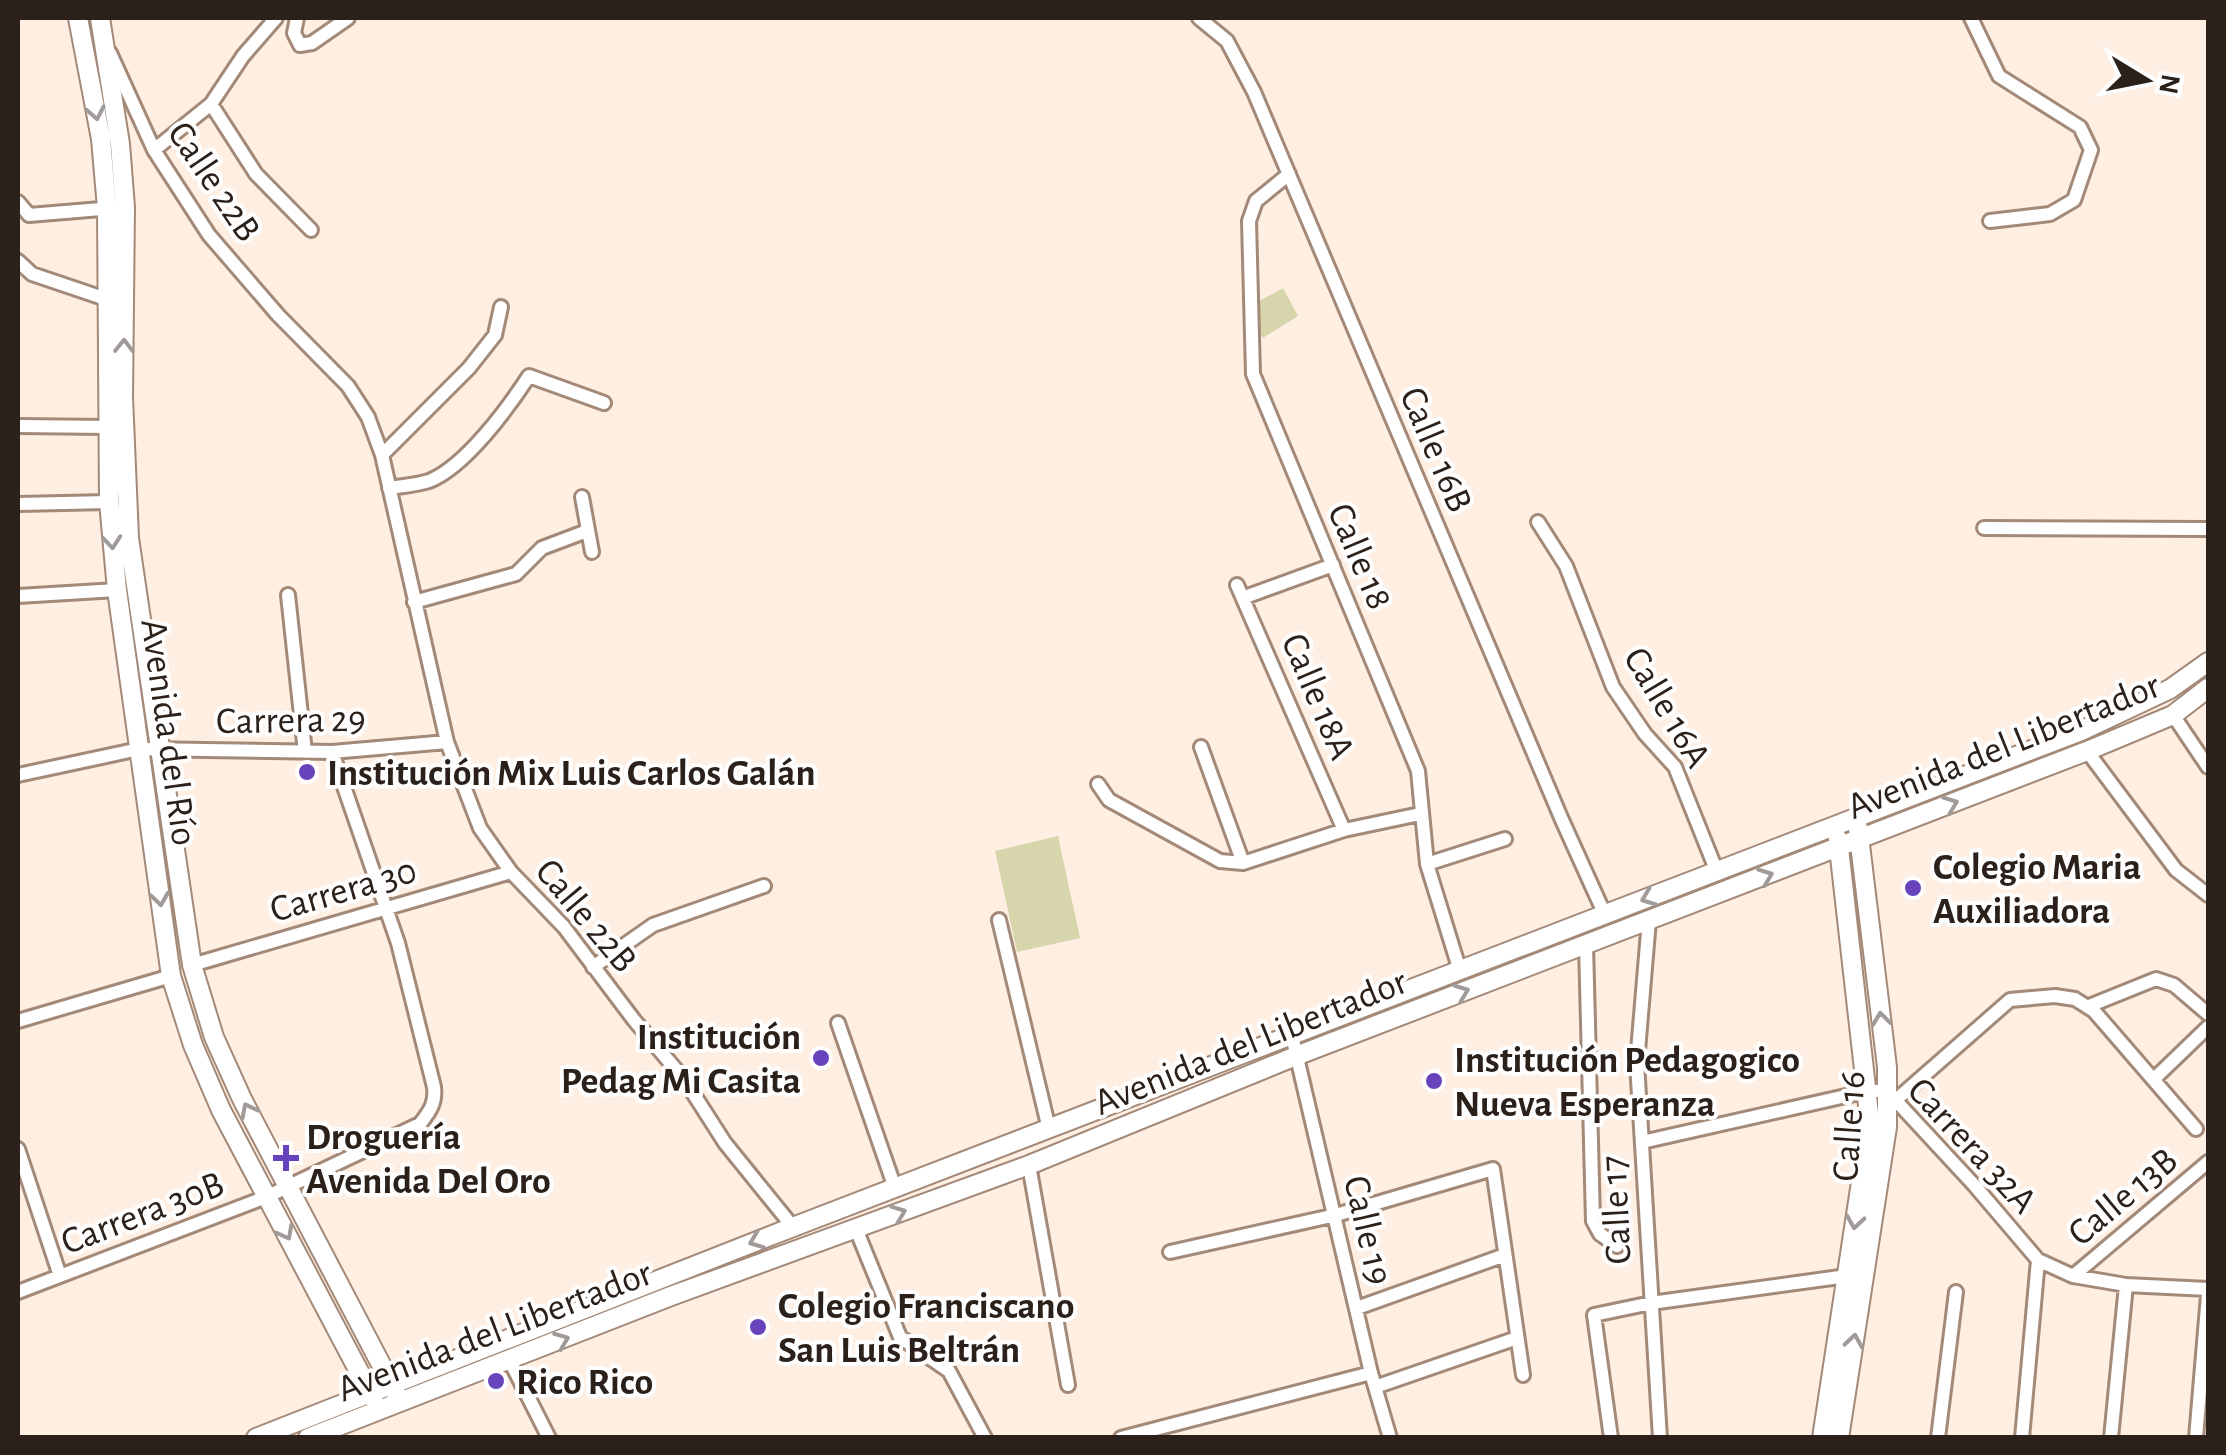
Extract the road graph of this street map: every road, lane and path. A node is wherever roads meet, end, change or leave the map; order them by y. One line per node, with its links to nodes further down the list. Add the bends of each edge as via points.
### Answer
1 (78, 18): 13 (main road, Avenida del Río, one-way to 13)
2 (100, 18): 8 (main road, Avenida del Río)
3 (276, 18): 9 (street)
4 (296, 18): 5 (street, via 300,46)
5 (348, 18)
6 (1199, 18): 11 (street, Calle 16B, via 1227,40)
7 (1971, 18): 14 (street, via 1999,76 2080,127 2091,150 2074,200 2050,214)
8 (106, 42): 10 (street, Calle 22B); 13 (main road, Avenida del Río)
9 (211, 104): 10 (street); 15 (street, via 256,174)
10 (154, 150): 22 (street, Calle 22B, via 209,235 348,386)
11 (1288, 174): 32 (street, Calle 18, via 1256,201 1249,222 1252,374); 63 (street, Calle 16B)
12 (18, 202): 13 (street, via 30,215)
13 (116, 208): 17 (main road, Avenida del Río); 42 (main road, Avenida del Río, one-way to 13, via 129,538)
14 (1990, 221)
15 (311, 230)
16 (18, 261): 17 (street, via 32,274)
17 (106, 299): 21 (main road, Avenida del Río)
18 (501, 307): 22 (street, via 495,335 469,368)
19 (604, 403): 23 (street, via 528,376 502,417 442,474)
20 (18, 426): 21 (street)
21 (108, 427): 25 (main road, Avenida del Río)
22 (382, 455): 23 (street, Calle 22B)
23 (389, 488): 36 (street, Calle 22B)
24 (582, 498): 30 (street)
25 (109, 502): 26 (street); 33 (main road, Avenida del Río, one-way to 33)
26 (18, 504)
27 (1538, 522): 59 (street, Calle 16A, via 1566,566 1613,687 1675,767)
28 (1984, 528): 29 (street)
29 (2208, 530)
30 (587, 531): 31 (street); 36 (street, via 542,548 516,574)
31 (592, 552)
32 (1333, 565): 49 (street, Calle 18, via 1418,772); 52 (street, Calle 18A, via 1241,591)
33 (117, 590): 35 (street); 42 (main road, Avenida del Río)
34 (288, 595): 44 (street)
35 (18, 596)
36 (414, 602): 40 (street, Calle 22B)
37 (2208, 662): 50 (main road, Avenida del Libertador, via 2170,690 2081,731)
38 (2208, 688): 39 (main road, Avenida del Libertador)
39 (2173, 714): 43 (main road, Avenida del Libertador); 46 (street)
40 (447, 742): 45 (street, Carrera 29); 58 (street, Calle 22B, via 480,828)
41 (1201, 747): 56 (street)
42 (149, 749): 44 (street, Carrera 29); 47 (street, Carrera 29); 67 (main road, Avenida del Río); 70 (main road, Avenida del Río, one-way to 70)
43 (2087, 751): 54 (main road, Avenida del Libertador, one-way to 43); 61 (street, via 2176,870)
44 (305, 752): 45 (street, Carrera 29)
45 (332, 752): 62 (street, Carrera 30B)
46 (2208, 767)
47 (18, 775)
48 (1098, 784): 56 (street, via 1109,800 1220,861)
49 (1420, 814): 52 (street); 57 (street, Calle 18)
50 (1856, 818): 51 (main road, Avenida del Libertador); 54 (main road, Calle 16)
51 (1837, 825): 55 (main road, Calle 16); 59 (main road, Avenida del Libertador)
52 (1344, 830): 56 (street)
53 (1505, 838): 57 (street)
54 (1860, 840): 55 (main road, Avenida del Libertador); 79 (main road, Calle 16, one-way to 54, via 1887,1067)
55 (1839, 848): 65 (main road, Avenida del Libertador, one-way to 55); 79 (main road, Calle 16)
56 (1243, 863)
57 (1427, 864): 69 (street, Calle 18)
58 (511, 872): 62 (street, Carrera 30); 68 (street, Calle 22B)
59 (1717, 872): 63 (main road, Avenida del Libertador, one-way to 63)
60 (764, 886): 68 (street, via 653,926)
61 (2208, 896)
62 (386, 906): 67 (street, Carrera 30); 86 (street, Carrera 30B, via 436,1098 420,1124)
63 (1605, 915): 69 (main road, Avenida del Libertador)
64 (999, 920): 80 (street)
65 (1649, 920): 66 (main road, Avenida del Libertador); 82 (street, Calle 17, via 1637,1063)
66 (1586, 944): 77 (main road, Avenida del Libertador, one-way to 66); 92 (street, via 1593,1220)
67 (192, 965): 86 (main road, Avenida del Río, one-way to 67, via 214,1037)
68 (594, 966): 90 (street, Calle 22B)
69 (1460, 971): 76 (main road, Avenida del Libertador)
70 (171, 976): 73 (street); 88 (main road, Avenida del Río, via 192,1045)
71 (2089, 1006): 72 (street, via 2156,980); 78 (street); 79 (street, via 2042,996 2010,1000)
72 (2208, 1014)
73 (18, 1021)
74 (838, 1022): 87 (street)
75 (2208, 1026): 78 (street)
76 (1292, 1036): 77 (street, Calle 19); 80 (main road, Avenida del Libertador)
77 (1296, 1056): 85 (main road, Avenida del Libertador); 89 (street, Calle 19)
78 (2154, 1078): 81 (street)
79 (1884, 1094): 82 (street, Carrera 32A); 95 (street, Carrera 32A); 97 (main road, Calle 16, one-way to 97, via 1870,1123); 126 (main road, Calle 16, one-way to 79, via 1887,1127)
80 (1049, 1129): 87 (main road, Avenida del Libertador)
81 (2196, 1129)
82 (1642, 1142): 103 (street, Calle 17)
83 (18, 1149): 96 (street)
84 (2208, 1162): 98 (street, Calle 13B)
85 (1029, 1165): 91 (main road, Avenida del Libertador, one-way to 85); 110 (street)
86 (287, 1186): 88 (street, Carrera 30B); 109 (main road, Avenida del Río)
87 (894, 1188): 90 (main road, Avenida del Libertador)
88 (266, 1196): 96 (street, Carrera 30B); 111 (main road, Avenida del Río, one-way to 111)
89 (1336, 1214): 93 (street); 94 (street, via 1493,1168); 104 (street, Calle 19)
90 (793, 1226): 109 (main road, Avenida del Libertador, one-way to 109)
91 (856, 1230): 106 (main road, Avenida del Libertador, one-way to 91); 120 (street, via 900,1336 950,1371)
92 (1617, 1246)
93 (1170, 1252)
94 (1505, 1256): 104 (street); 105 (street)
95 (2038, 1260): 98 (street, Carrera 32A); 128 (street)
96 (60, 1276): 100 (street, Carrera 30B)
97 (1847, 1276): 103 (street); 116 (main road, Calle 16)
98 (2074, 1276): 99 (street, Carrera 32A)
99 (2126, 1285): 102 (street, Carrera 32A); 129 (street)
100 (18, 1292)
101 (1956, 1292): 127 (street)
102 (2208, 1292): 130 (street)
103 (1650, 1303): 123 (street, via 1594,1315); 124 (street, Calle 17)
104 (1357, 1308): 108 (street, Calle 19)
105 (1517, 1338): 107 (street); 108 (street)
106 (510, 1361): 112 (main road, Avenida del Libertador); 119 (street)
107 (1522, 1375)
108 (1373, 1380): 121 (street); 122 (street, Calle 19)
109 (391, 1382): 111 (main road, Avenida del Libertador); 112 (main road, Avenida del Río)
110 (1068, 1384)
111 (370, 1390): 113 (main road, Avenida del Libertador); 114 (main road, Avenida del Río)
112 (399, 1402): 114 (main road, Avenida del Libertador)
113 (329, 1406): 115 (street); 117 (main road, Avenida del Libertador)
114 (378, 1410): 115 (main road, Avenida del Libertador)
115 (336, 1432): 118 (main road, Avenida del Libertador)
116 (1824, 1437): 125 (street)
117 (256, 1438)
118 (308, 1438)
119 (549, 1438)
120 (985, 1438)
121 (1121, 1438)
122 (1390, 1438)
123 (1611, 1438)
124 (1660, 1438)
125 (1812, 1438)
126 (1839, 1438)
127 (1938, 1438)
128 (2022, 1438)
129 (2111, 1438)
130 (2196, 1438)

